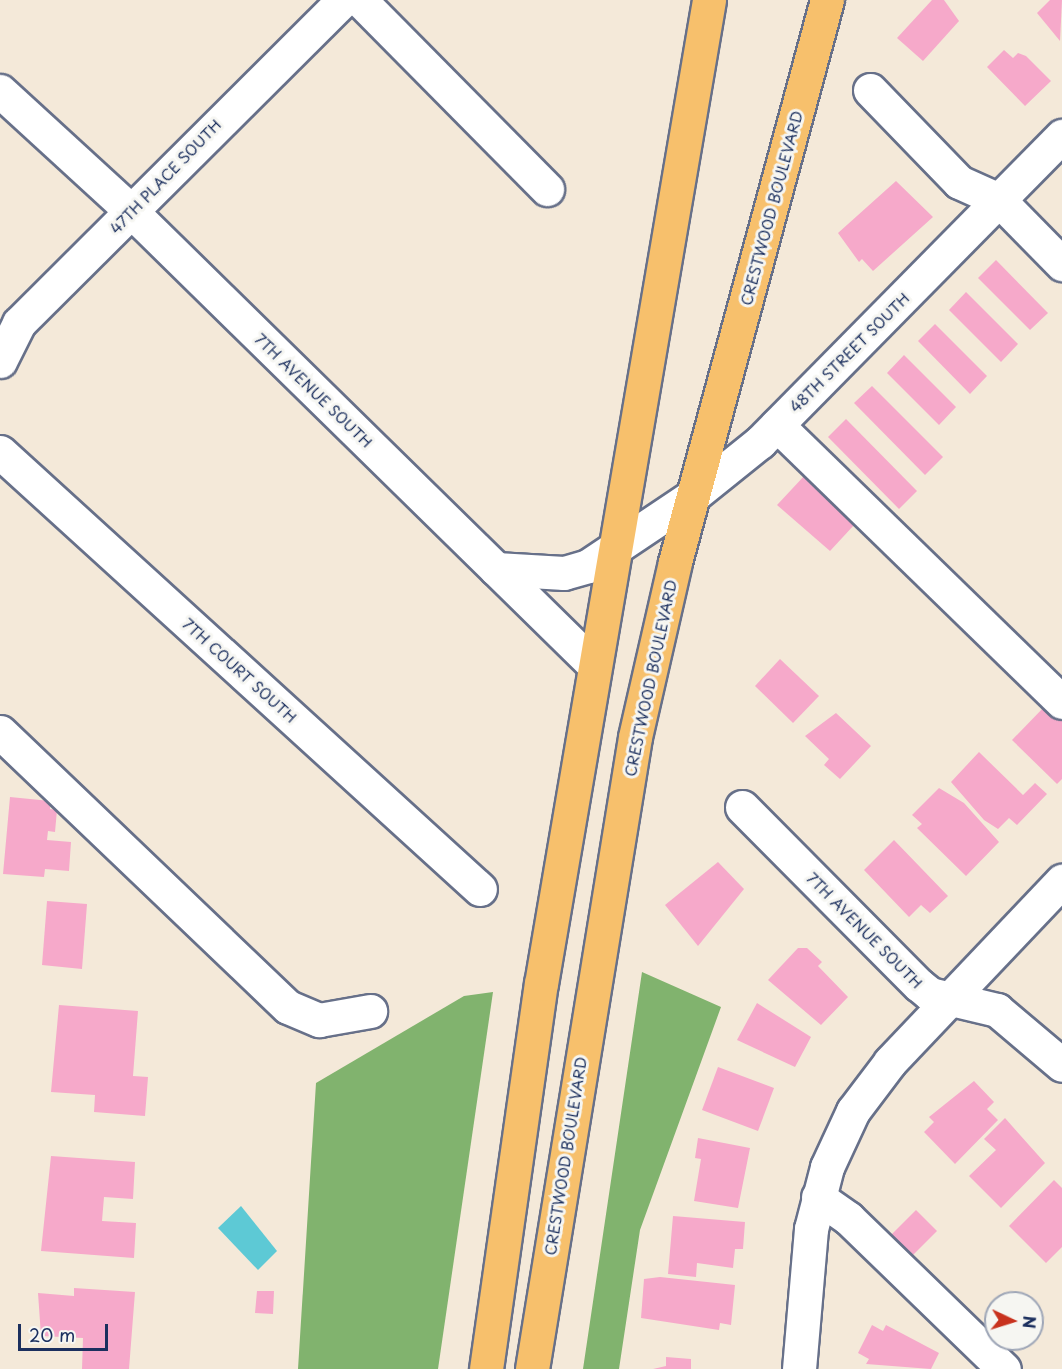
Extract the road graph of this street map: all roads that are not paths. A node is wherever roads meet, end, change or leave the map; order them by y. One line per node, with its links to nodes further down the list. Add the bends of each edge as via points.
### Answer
1 (343, 0): 10 (street, 47TH PLACE SOUTH)
2 (360, 0): 8 (street)
3 (709, 0): 17 (main road)
4 (827, 0): 16 (main road, CRESTWOOD BOULEVARD)
5 (0, 89): 10 (street, 7TH AVENUE SOUTH)
6 (870, 90): 9 (street, via 959,182)
7 (1062, 136): 9 (street, 48TH STREET SOUTH)
8 (547, 189)
9 (999, 200): 11 (street); 14 (street, 48TH STREET SOUTH)
10 (131, 211): 12 (street, 47TH PLACE SOUTH); 18 (street, 7TH AVENUE SOUTH)
11 (1062, 264)
12 (10, 321): 13 (street, 47TH PLACE SOUTH)
13 (0, 361)
14 (777, 425): 16 (street, 48TH STREET SOUTH); 20 (street)
15 (0, 452): 24 (street, 7TH COURT SOUTH)
16 (694, 495): 17 (street, 48TH STREET SOUTH); 30 (main road, CRESTWOOD BOULEVARD, via 619,822)
17 (616, 544): 18 (street, via 588,566 564,573); 19 (main road)
18 (496, 569): 19 (street, 7TH AVENUE SOUTH)
19 (594, 665): 29 (main road)
20 (1062, 702)
21 (0, 732): 26 (street, via 288,1007 319,1020)
22 (742, 807): 25 (street, 7TH AVENUE SOUTH, via 919,985)
23 (1062, 881): 25 (street)
24 (480, 889)
25 (947, 999): 27 (street, 7TH AVENUE SOUTH, via 997,1010); 28 (street, via 853,1111)
26 (370, 1011)
27 (1062, 1065)
28 (818, 1197): 31 (street); 32 (street, via 848,1218)
29 (486, 1369)
30 (532, 1369)
31 (799, 1369)
32 (1004, 1369)

